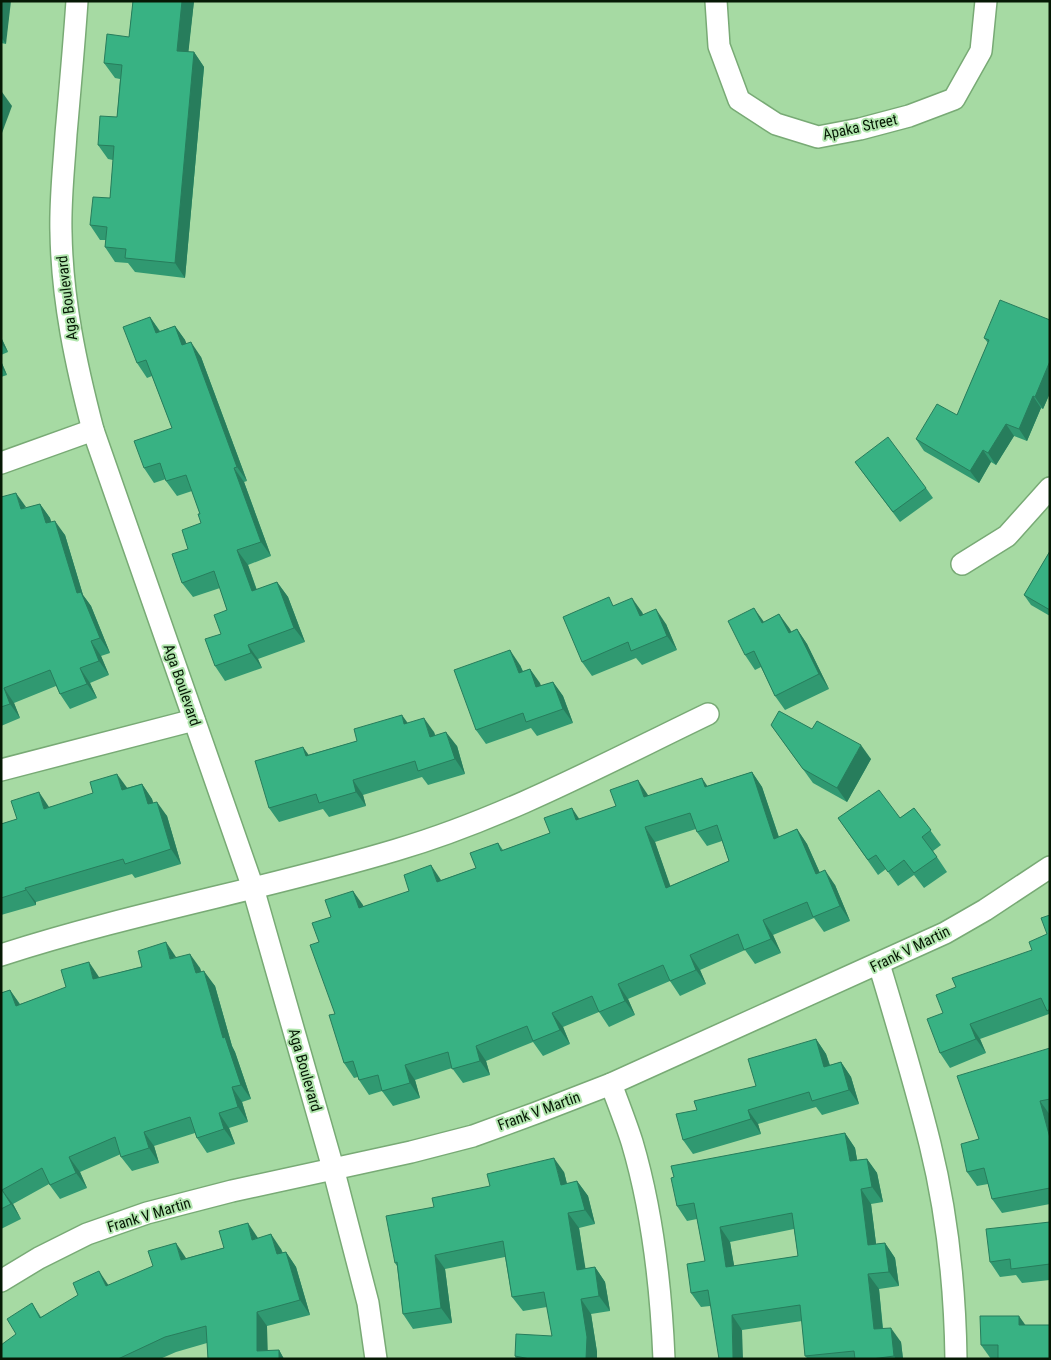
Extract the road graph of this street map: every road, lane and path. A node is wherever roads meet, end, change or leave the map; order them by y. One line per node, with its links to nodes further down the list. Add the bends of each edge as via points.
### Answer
1 (77, 1): 4 (street, Aga Boulevard, via 61,232 69,326)
2 (716, 1): 3 (street, Apaka Street, via 719,46 739,100 776,124 818,137 909,116 954,99 981,51)
3 (986, 1)
4 (94, 430): 5 (street); 9 (street, Aga Boulevard)
5 (1, 463)
6 (1050, 488): 7 (street, via 1007,536)
7 (962, 564)
8 (708, 714): 12 (street, via 513,807 456,830 396,850)
9 (194, 720): 10 (street); 12 (street, Aga Boulevard)
10 (1, 770)
11 (1050, 867): 14 (street, Frank V Martin, via 945,933)
12 (253, 888): 13 (street, via 50,939); 16 (street, Aga Boulevard)
13 (1, 955)
14 (879, 964): 15 (street, Frank V Martin); 20 (street, via 930,1145 948,1249)
15 (611, 1084): 16 (street, Frank V Martin, via 473,1136); 19 (street, via 632,1140 644,1185 658,1268)
16 (333, 1168): 17 (street, Frank V Martin, via 147,1213 87,1234); 18 (street, Aga Boulevard, via 368,1303)
17 (1, 1281)
18 (376, 1359)
19 (664, 1359)
20 (956, 1359)

